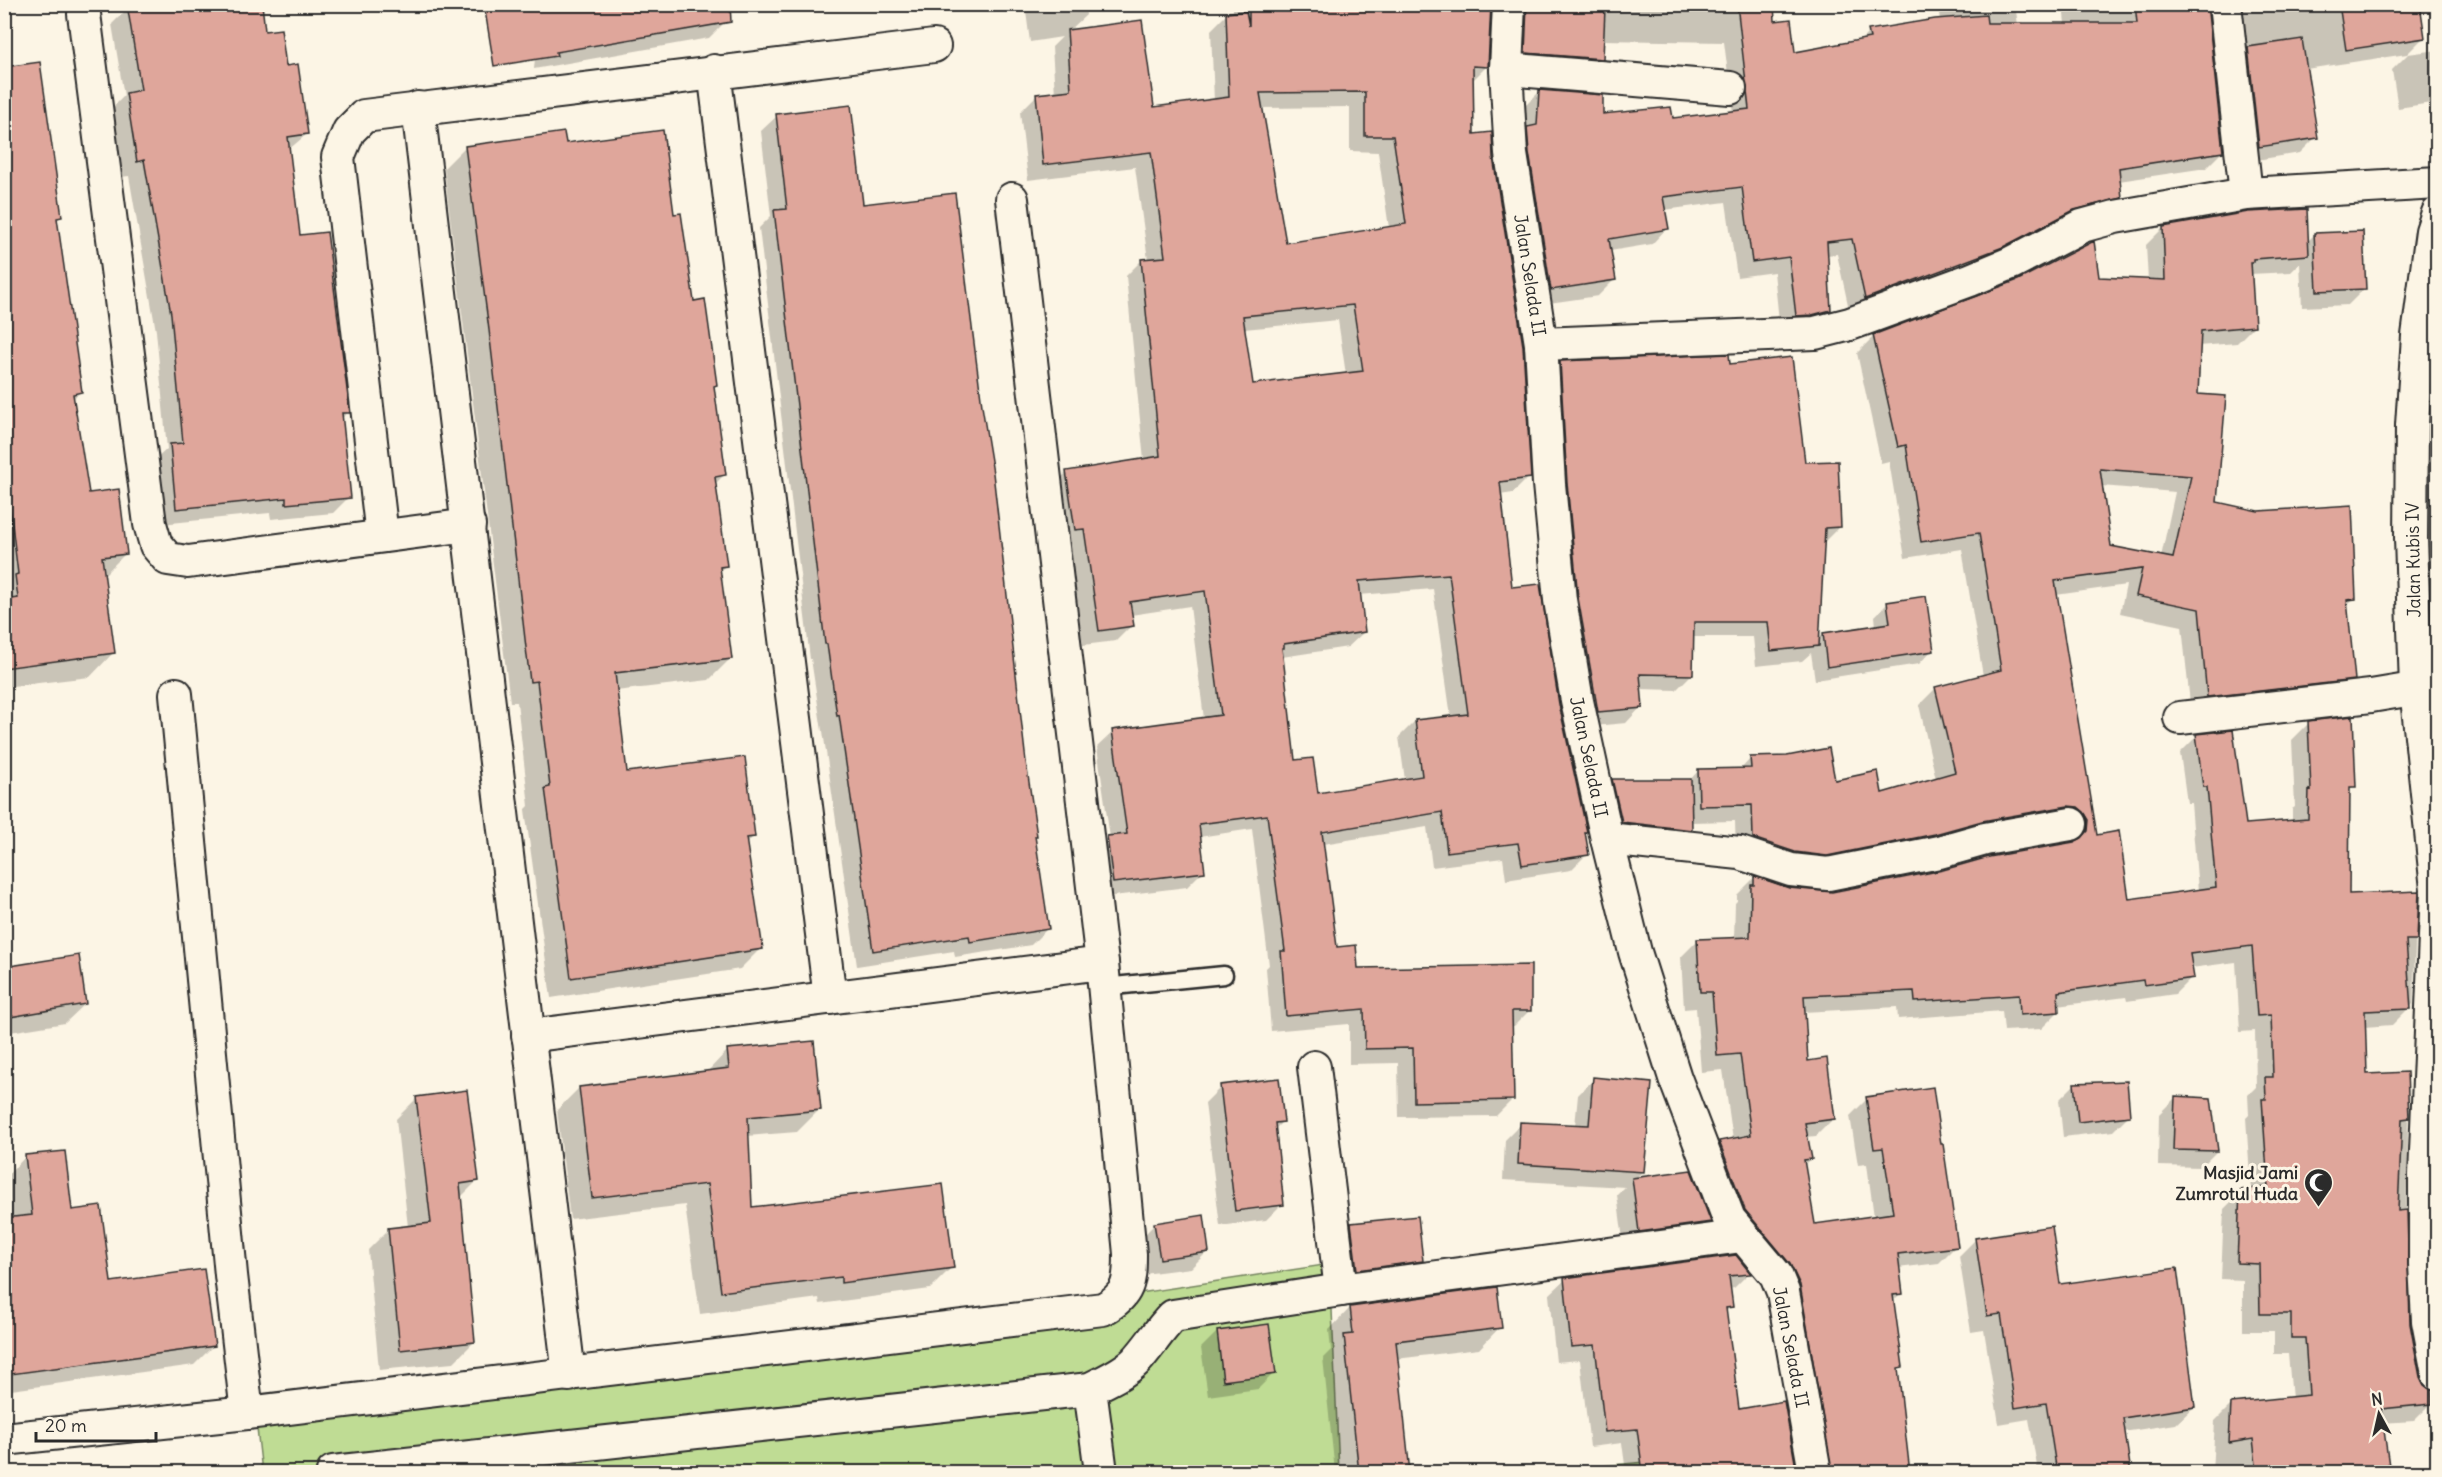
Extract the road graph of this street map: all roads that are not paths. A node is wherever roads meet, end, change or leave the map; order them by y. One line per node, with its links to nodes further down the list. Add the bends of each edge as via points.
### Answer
1 (1509, 4): 5 (street, Jalan Selada II)
2 (2225, 4): 10 (street)
3 (84, 14): 15 (street, via 150,524 156,545 168,559 188,562)
4 (934, 46): 6 (street)
5 (1506, 69): 7 (street); 13 (street, Jalan Selada II, via 1511,154)
6 (714, 71): 8 (street); 23 (street)
7 (1730, 88)
8 (417, 108): 14 (street); 15 (street, via 364,116 349,131 338,157)
9 (2438, 183): 10 (street)
10 (2246, 194): 13 (street, via 2082,226 1970,280 1815,333)
11 (1012, 199): 21 (street)
12 (2438, 213): 16 (street, Jalan Kubis IV, via 2432,231 2418,336 2412,424 2411,538)
13 (1540, 344): 20 (street, Jalan Selada II, via 1560,600)
14 (469, 525): 15 (street); 24 (street)
15 (382, 536)
16 (2427, 687): 18 (street); 28 (street, Jalan Kubis IV, via 2438,889 2425,1175 2425,1264 2428,1321)
17 (176, 694): 31 (street)
18 (2180, 718)
19 (2071, 824): 20 (street, via 1828,874 1791,870 1740,853)
20 (1607, 839): 26 (street, Jalan Selada II, via 1635,952 1675,1078 1721,1201)
21 (1103, 975): 22 (lane); 23 (street); 29 (street, via 1130,1254 1127,1288 1115,1302 1103,1309)
22 (1224, 975)
23 (830, 998): 24 (street)
24 (528, 1036): 29 (street)
25 (1314, 1067): 27 (street)
26 (1742, 1236): 27 (street); 35 (street, Jalan Selada II, via 1776,1275 1783,1292)
27 (1341, 1290): 30 (street, via 1173,1316 1135,1362)
28 (2436, 1364)
29 (569, 1375): 31 (street)
30 (1090, 1389): 33 (street); 34 (street)
31 (247, 1413): 32 (street)
32 (4, 1439)
33 (333, 1473)
34 (1101, 1473)
35 (1815, 1473)

